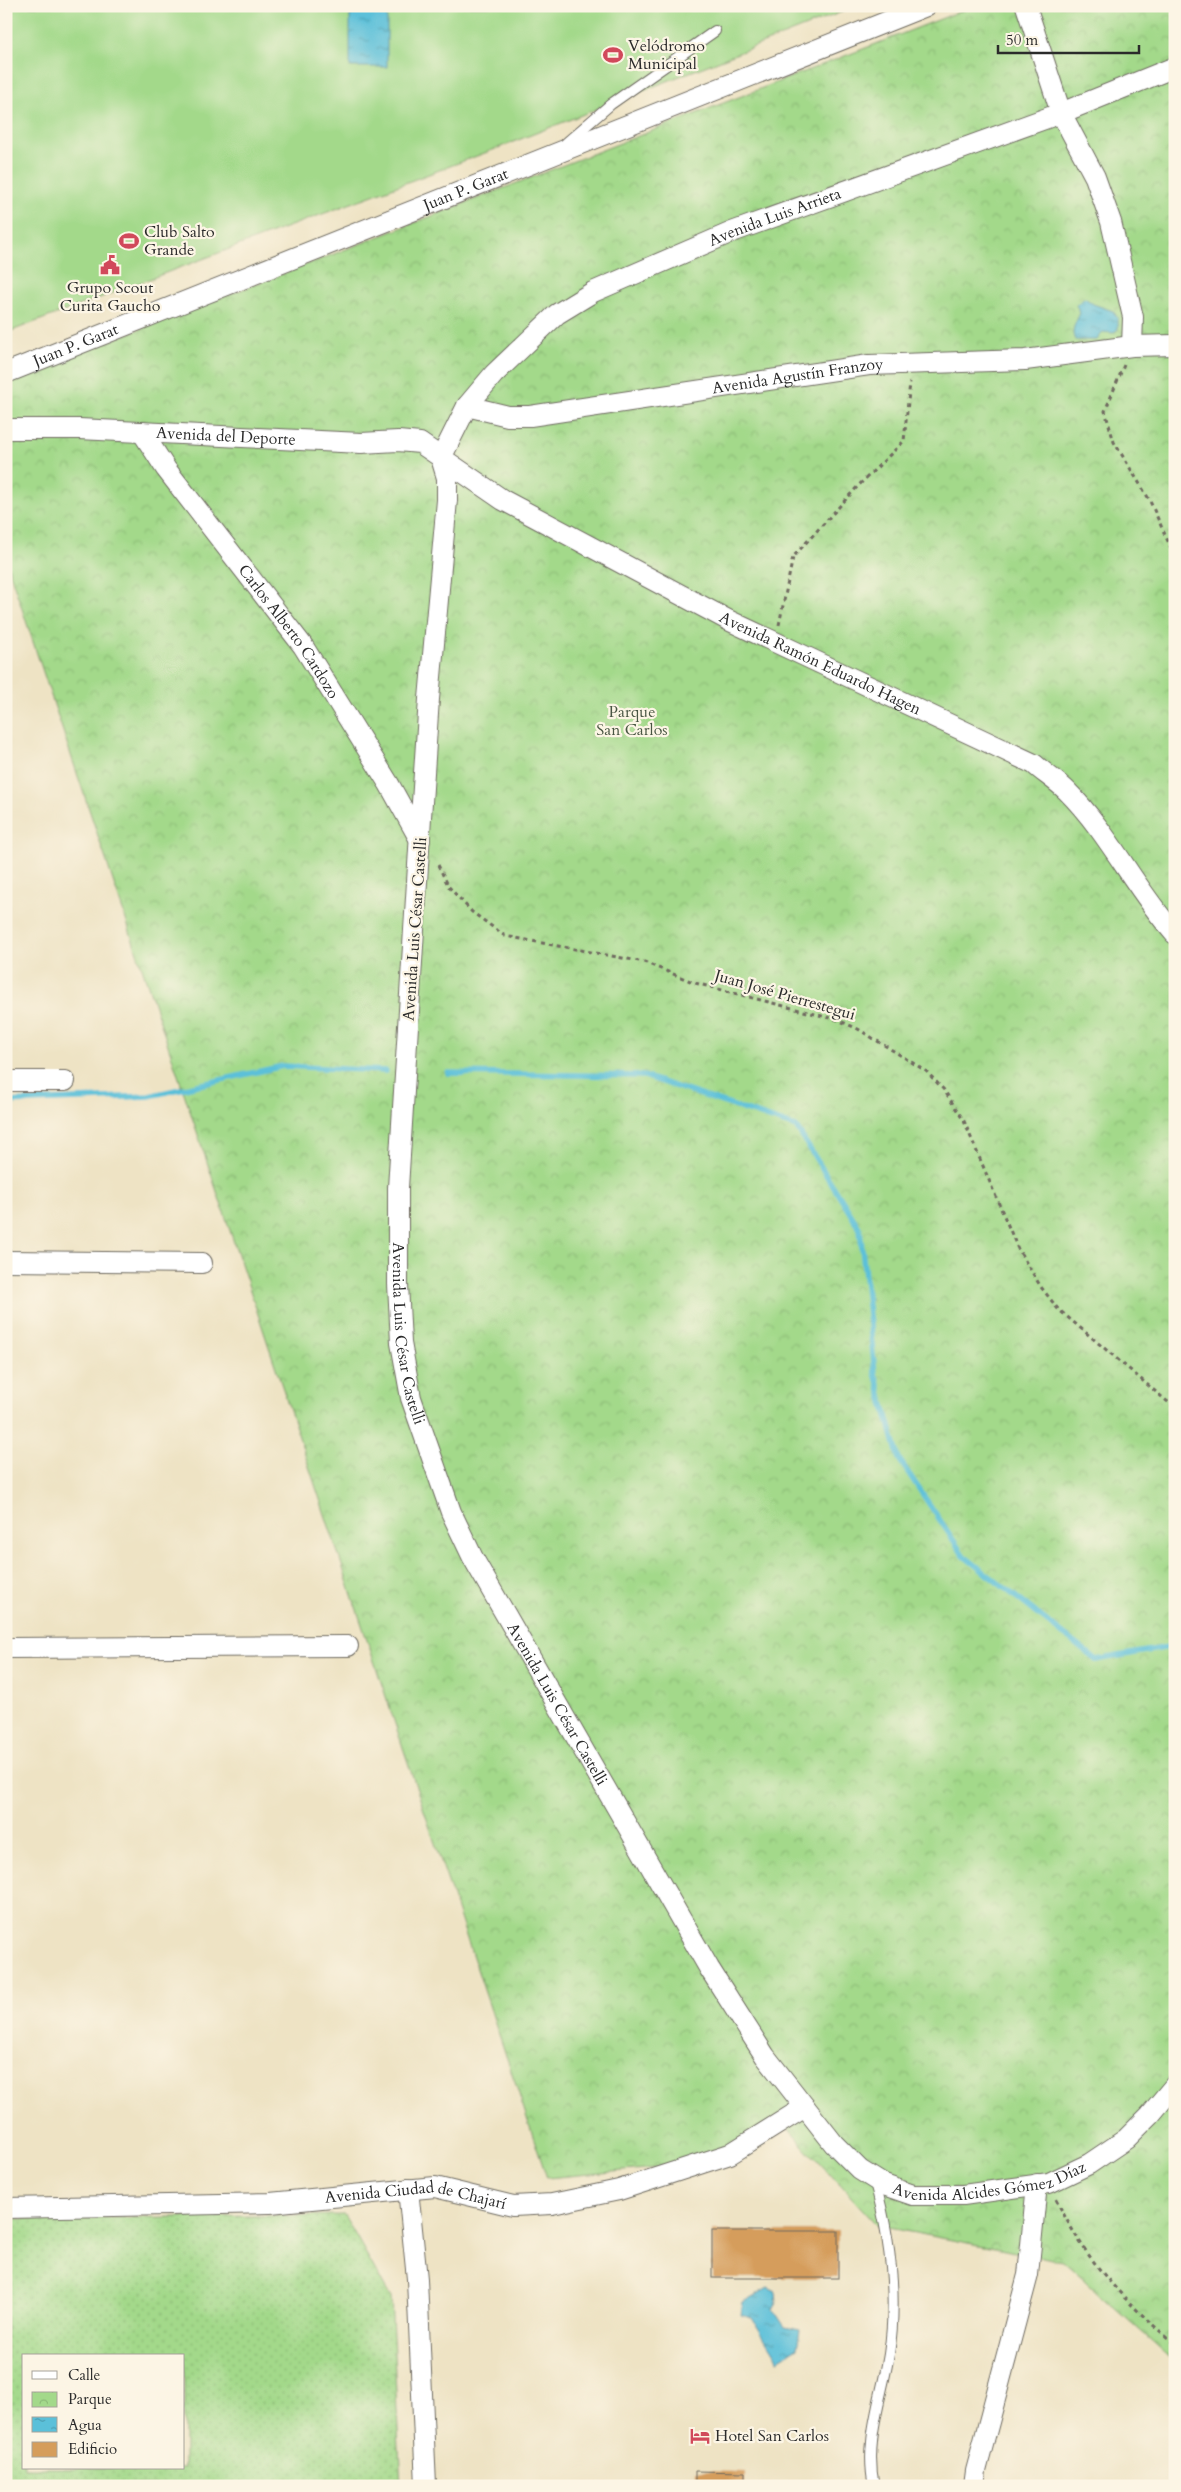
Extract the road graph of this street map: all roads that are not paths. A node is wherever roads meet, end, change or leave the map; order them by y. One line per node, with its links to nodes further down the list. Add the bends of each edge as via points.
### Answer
1 (926, 6): 6 (street, Juan P. Garat)
2 (1026, 6): 5 (street)
3 (715, 31): 6 (lane, via 611,104)
4 (1175, 67): 5 (street, Avenida Luis Arrieta)
5 (1061, 113): 7 (street, via 1095,177 1113,229 1133,317); 10 (street, Avenida Luis Arrieta, via 732,232 593,292 557,314 494,374)
6 (554, 155): 9 (street, Juan P. Garat)
7 (1132, 346): 8 (street, Avenida Agustín Franzoy); 10 (street, Avenida Agustín Franzoy, via 1025,360 869,365 530,416 508,416)
8 (1175, 346)
9 (6, 373)
10 (467, 406): 13 (street, Avenida Luis Arrieta)
11 (6, 429): 12 (street, Avenida del Deporte)
12 (142, 432): 13 (street, Avenida del Deporte, via 361,443 398,441 420,443); 14 (street, Carlos Alberto Cardozo, via 166,469 303,646)
13 (441, 458): 14 (street, Avenida Luis César Castelli, via 447,478 447,500); 15 (street, Avenida Ramón Eduardo Hagen, via 503,500 728,620 1034,764 1066,790 1107,840)
14 (420, 840): 23 (street, Avenida Luis César Castelli, via 398,1188 401,1343 411,1398 451,1512 472,1558 708,1968 765,2056)
15 (1175, 934)
16 (6, 1081): 17 (street)
17 (65, 1081)
18 (6, 1261): 19 (street)
19 (202, 1263)
20 (348, 1646): 21 (street)
21 (6, 1648)
22 (1175, 2085): 25 (street, Avenida Alcides Gómez Díaz, via 1126,2139 1089,2164)
23 (805, 2107): 24 (street, Avenida Alcides Gómez Díaz, via 834,2144 860,2170); 26 (street, Avenida Ciudad de Chajarí, via 730,2154 619,2190 552,2204 512,2206 435,2187)
24 (873, 2178): 25 (street, Avenida Alcides Gómez Díaz, via 913,2194 963,2195); 29 (lane, via 890,2250 892,2322 889,2355 873,2431 870,2460)
25 (1043, 2183): 30 (street, via 1028,2275)
26 (408, 2188): 27 (street, Avenida Ciudad de Chajarí, via 270,2203); 28 (street, via 418,2279)
27 (6, 2208)
28 (426, 2486)
29 (874, 2486)
30 (974, 2486)

